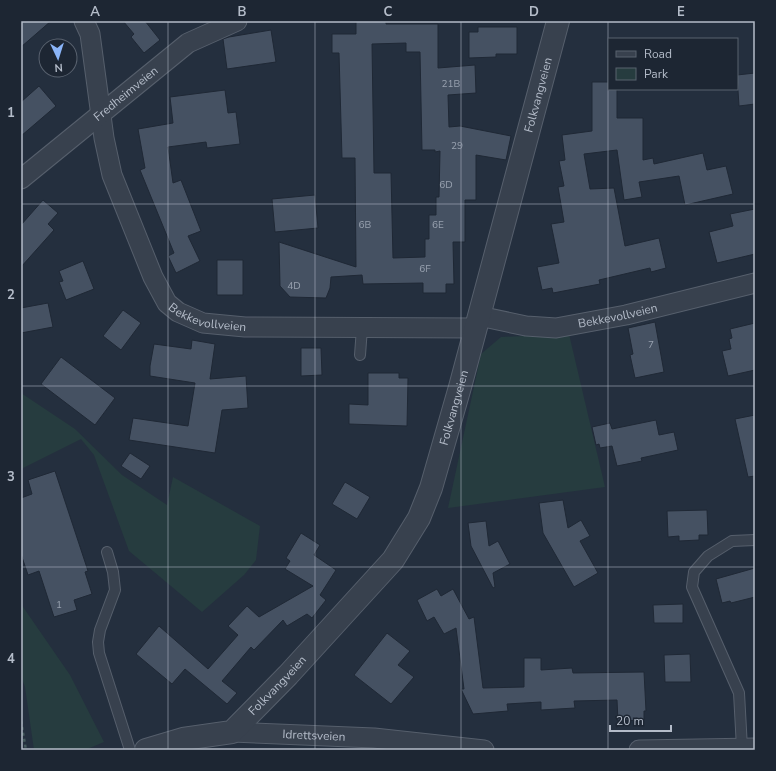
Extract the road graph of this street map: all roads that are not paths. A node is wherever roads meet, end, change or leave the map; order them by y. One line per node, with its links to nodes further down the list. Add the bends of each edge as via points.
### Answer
1 (84, 21): 4 (street, Bekkevollveien, via 90,34)
2 (237, 21): 4 (street, Fredheimveien, via 188,43)
3 (558, 21): 7 (street, Folkvangveien)
4 (100, 113): 5 (street, Fredheimveien); 8 (street, Bekkevollveien, via 107,157 124,206 167,303 178,312 203,323 223,326)
5 (21, 179)
6 (755, 284): 7 (street, Bekkevollveien, via 626,315 556,328)
7 (477, 322): 8 (street, Bekkevollveien); 12 (street, Folkvangveien, via 431,488 411,532 393,560)
8 (362, 328): 9 (lane)
9 (360, 355)
10 (755, 540): 14 (lane, via 732,541 708,556 694,572 692,587 739,693)
11 (107, 552): 15 (lane, via 115,590 100,630 99,653)
12 (232, 732): 13 (street, Idrettsveien); 16 (street, Idrettsveien, via 183,739)
13 (339, 743): 17 (street, Idrettsveien, via 433,743)
14 (748, 748): 18 (street)
15 (130, 750)
16 (146, 750)
17 (484, 750)
18 (638, 750)

